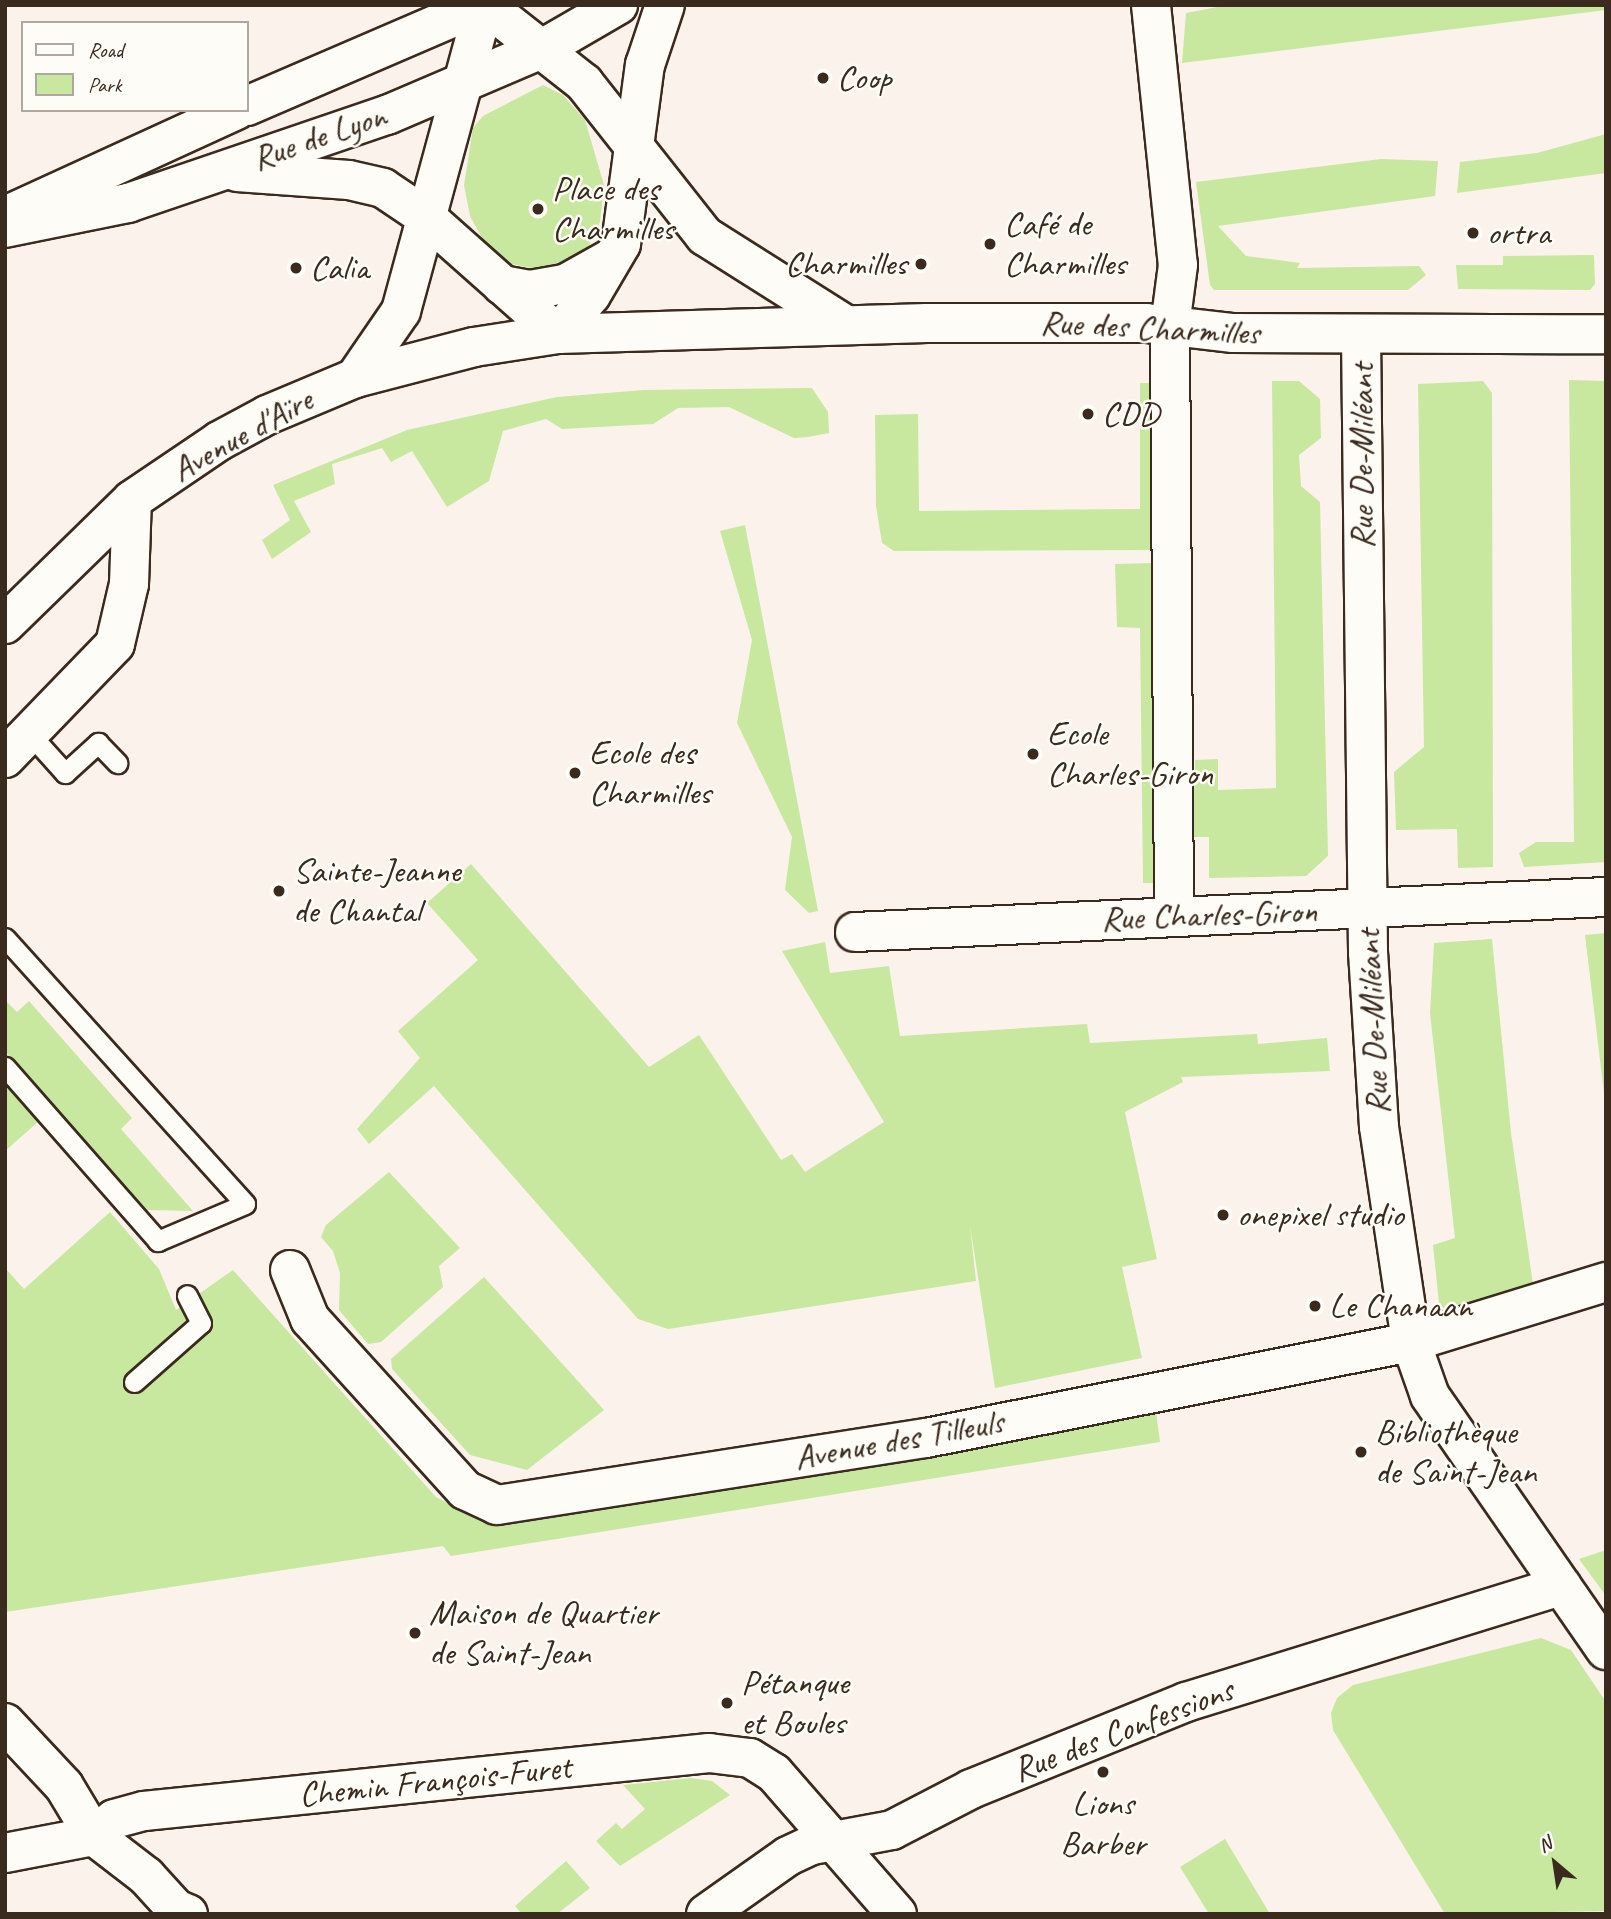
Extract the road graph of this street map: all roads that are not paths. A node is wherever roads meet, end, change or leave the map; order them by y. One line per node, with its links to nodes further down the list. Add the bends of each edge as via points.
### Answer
1 (484, 5): 5 (street); 6 (street); 7 (street, Rue de Lyon)
2 (618, 5): 5 (street, Rue de Lyon)
3 (665, 5): 9 (street, via 645,65)
4 (1151, 5): 17 (street, via 1178,265)
5 (542, 49): 6 (street, Rue de Lyon); 9 (street, via 584,83)
6 (464, 82): 10 (street, Rue de Lyon, via 387,115); 12 (street)
7 (248, 106)
8 (232, 112): 11 (street, Rue de Lyon)
9 (635, 149): 14 (street, via 627,221); 16 (street, via 705,236)
10 (221, 170): 12 (street, via 349,180 383,188); 13 (street, Rue de Lyon, via 128,203)
11 (5, 216)
12 (426, 217): 15 (street); 21 (street, via 401,311)
13 (5, 229)
14 (616, 254): 15 (street, via 565,284 530,290); 18 (street)
15 (502, 285): 18 (street)
16 (844, 324): 17 (street, Rue des Charmilles, via 1074,321); 18 (street, Rue des Charmilles)
17 (1170, 326): 19 (street, Rue des Charmilles, via 1233,333); 28 (street)
18 (558, 334): 21 (street, via 433,355)
19 (1361, 334): 20 (street, Rue des Charmilles); 27 (street, Rue De-Miléant)
20 (1606, 334)
21 (355, 378): 22 (street, Avenue d'Aïre, via 267,415)
22 (132, 500): 23 (street, Avenue d'Aïre); 24 (street, Avenue d'Aïre, via 129,584 115,644)
23 (5, 624)
24 (17, 746): 25 (lane, via 65,773 98,743)
25 (117, 763)
26 (1606, 897): 27 (street, Rue Charles-Giron)
27 (1367, 908): 28 (street, Rue Charles-Giron); 35 (street, Rue De-Miléant, via 1379,1127)
28 (1174, 915): 29 (street, Rue Charles-Giron)
29 (855, 932)
30 (5, 938): 31 (lane, via 245,1204 159,1241)
31 (5, 1067)
32 (290, 1270): 35 (street, Avenue des Tilleuls, via 310,1319 465,1490 497,1504 926,1438)
33 (1606, 1282): 35 (street, Avenue des Tilleuls)
34 (187, 1295): 36 (lane, via 201,1323)
35 (1411, 1342): 37 (street, Rue De-Miléant, via 1430,1396)
36 (134, 1382)
37 (1561, 1587): 38 (street, Rue De-Miléant); 41 (street, Rue des Confessions, via 1186,1702 971,1789 892,1830)
38 (1606, 1650)
39 (5, 1723): 40 (street, via 64,1786)
40 (94, 1836): 41 (street, Chemin François-Furet, via 114,1819 144,1811 709,1753 750,1758 774,1773); 42 (street, Chemin François-Furet); 43 (street, via 146,1876 176,1909)
41 (839, 1843): 44 (street, Rue des Confessions, via 812,1845 788,1856); 45 (street, Chemin François-Furet)
42 (5, 1853)
43 (188, 1914)
44 (706, 1914)
45 (897, 1914)

